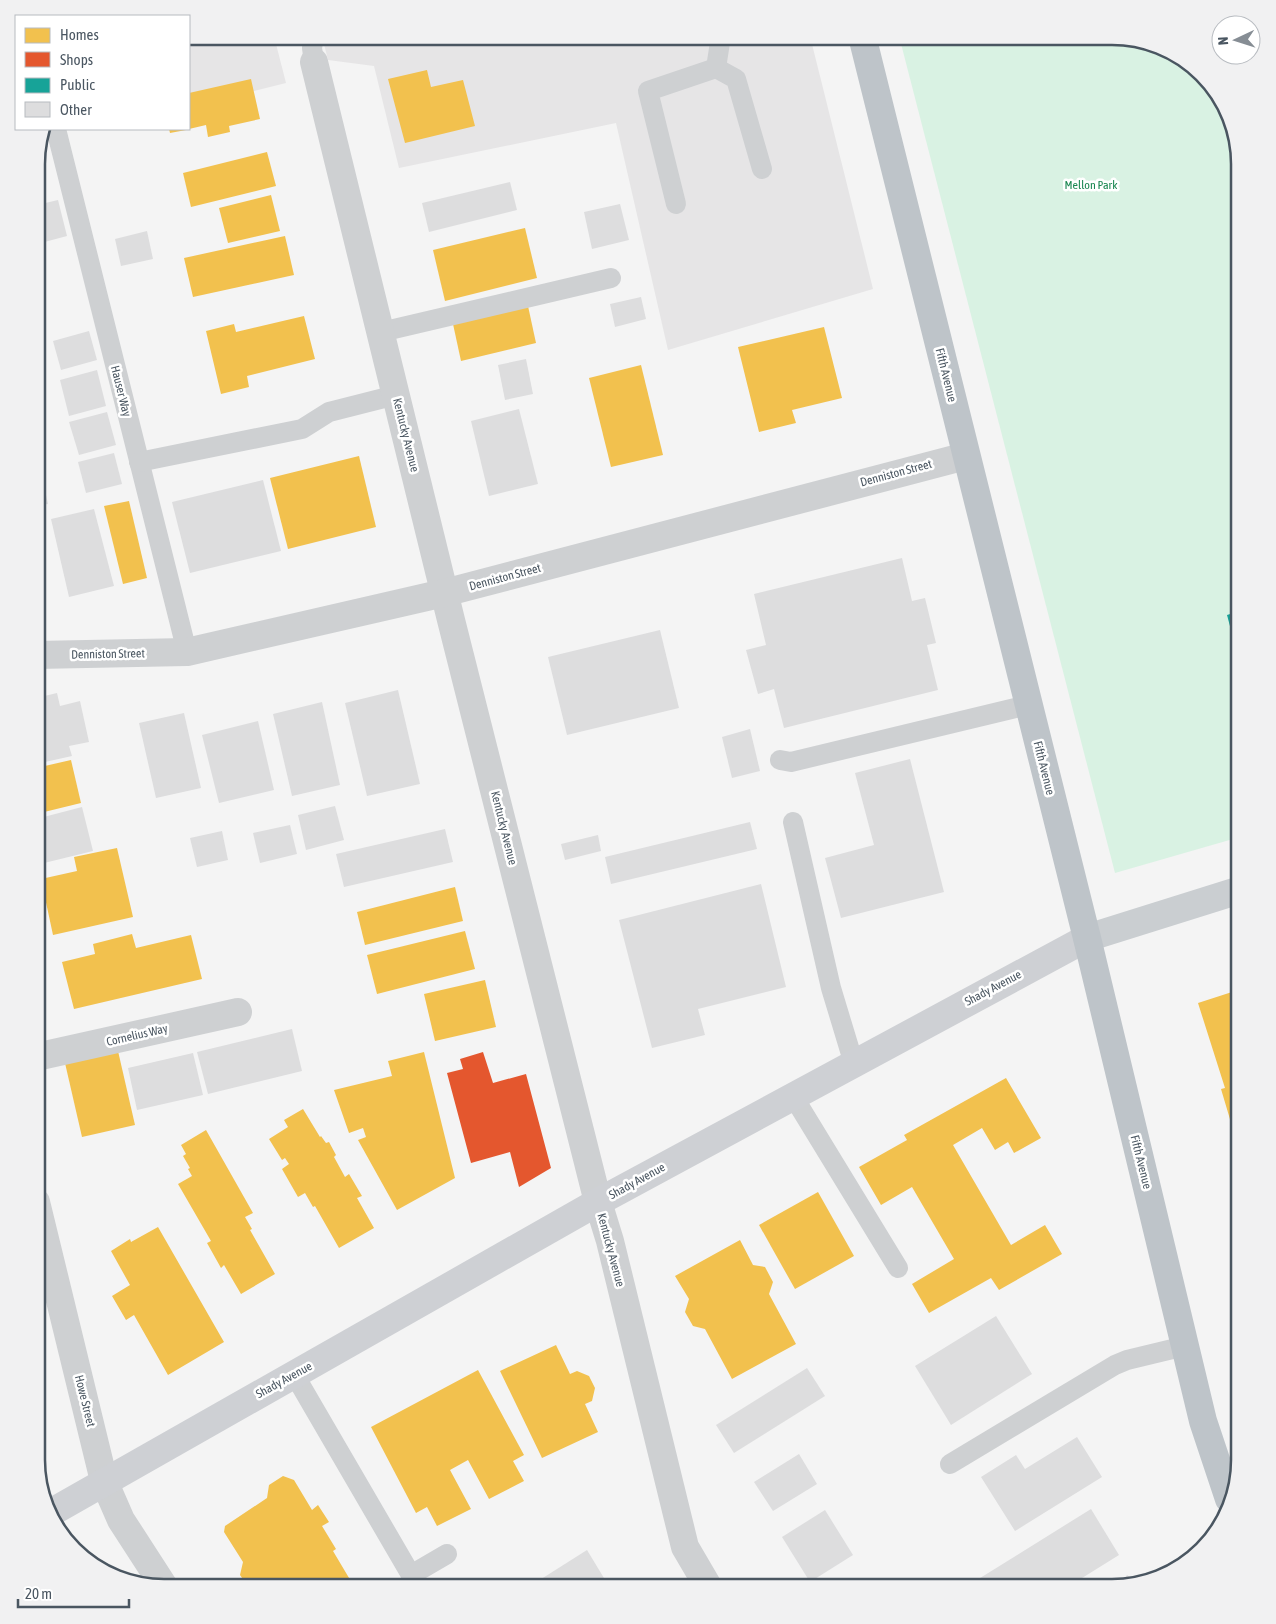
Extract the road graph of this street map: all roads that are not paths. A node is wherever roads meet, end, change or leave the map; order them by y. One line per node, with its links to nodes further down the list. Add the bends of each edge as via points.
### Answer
1 (720, 45): 4 (lane)
2 (864, 45): 11 (highway, Fifth Avenue)
3 (314, 49): 9 (street, Kentucky Avenue)
4 (716, 68): 6 (lane, via 736,79); 7 (lane, via 648,91)
5 (56, 130): 12 (lane, Hauser Way)
6 (762, 168)
7 (676, 204)
8 (611, 278): 9 (lane)
9 (381, 332): 10 (street, Kentucky Avenue)
10 (396, 394): 12 (lane, via 329,412 302,429); 13 (street, Kentucky Avenue)
11 (966, 456): 13 (street, Denniston Street); 16 (highway, Fifth Avenue)
12 (138, 462): 14 (lane, Hauser Way)
13 (444, 592): 14 (street, Denniston Street); 25 (street, Kentucky Avenue)
14 (187, 652): 15 (street, Denniston Street)
15 (45, 656)
16 (1028, 705): 17 (lane, via 791,762); 20 (highway, Fifth Avenue)
17 (780, 760)
18 (793, 822): 23 (lane, via 832,988)
19 (1231, 893): 20 (main road, Shady Avenue)
20 (1087, 938): 23 (main road, Shady Avenue); 28 (highway, Fifth Avenue)
21 (238, 1012): 22 (street, Cornelius Way)
22 (45, 1055)
23 (854, 1064): 24 (main road, Shady Avenue)
24 (792, 1096): 25 (main road, Shady Avenue); 27 (lane)
25 (598, 1202): 29 (main road, Shady Avenue); 36 (street, Kentucky Avenue, via 684,1547)
26 (45, 1239): 31 (street, Howe Street)
27 (898, 1268)
28 (1185, 1346): 30 (lane, via 1115,1365); 32 (highway, Fifth Avenue)
29 (294, 1374): 31 (main road, Shady Avenue); 34 (lane, via 411,1575)
30 (950, 1464)
31 (104, 1481): 33 (main road, Shady Avenue); 35 (street, Howe Street, via 121,1520)
32 (1227, 1492)
33 (56, 1510)
34 (448, 1554)
35 (159, 1579)
36 (704, 1579)

